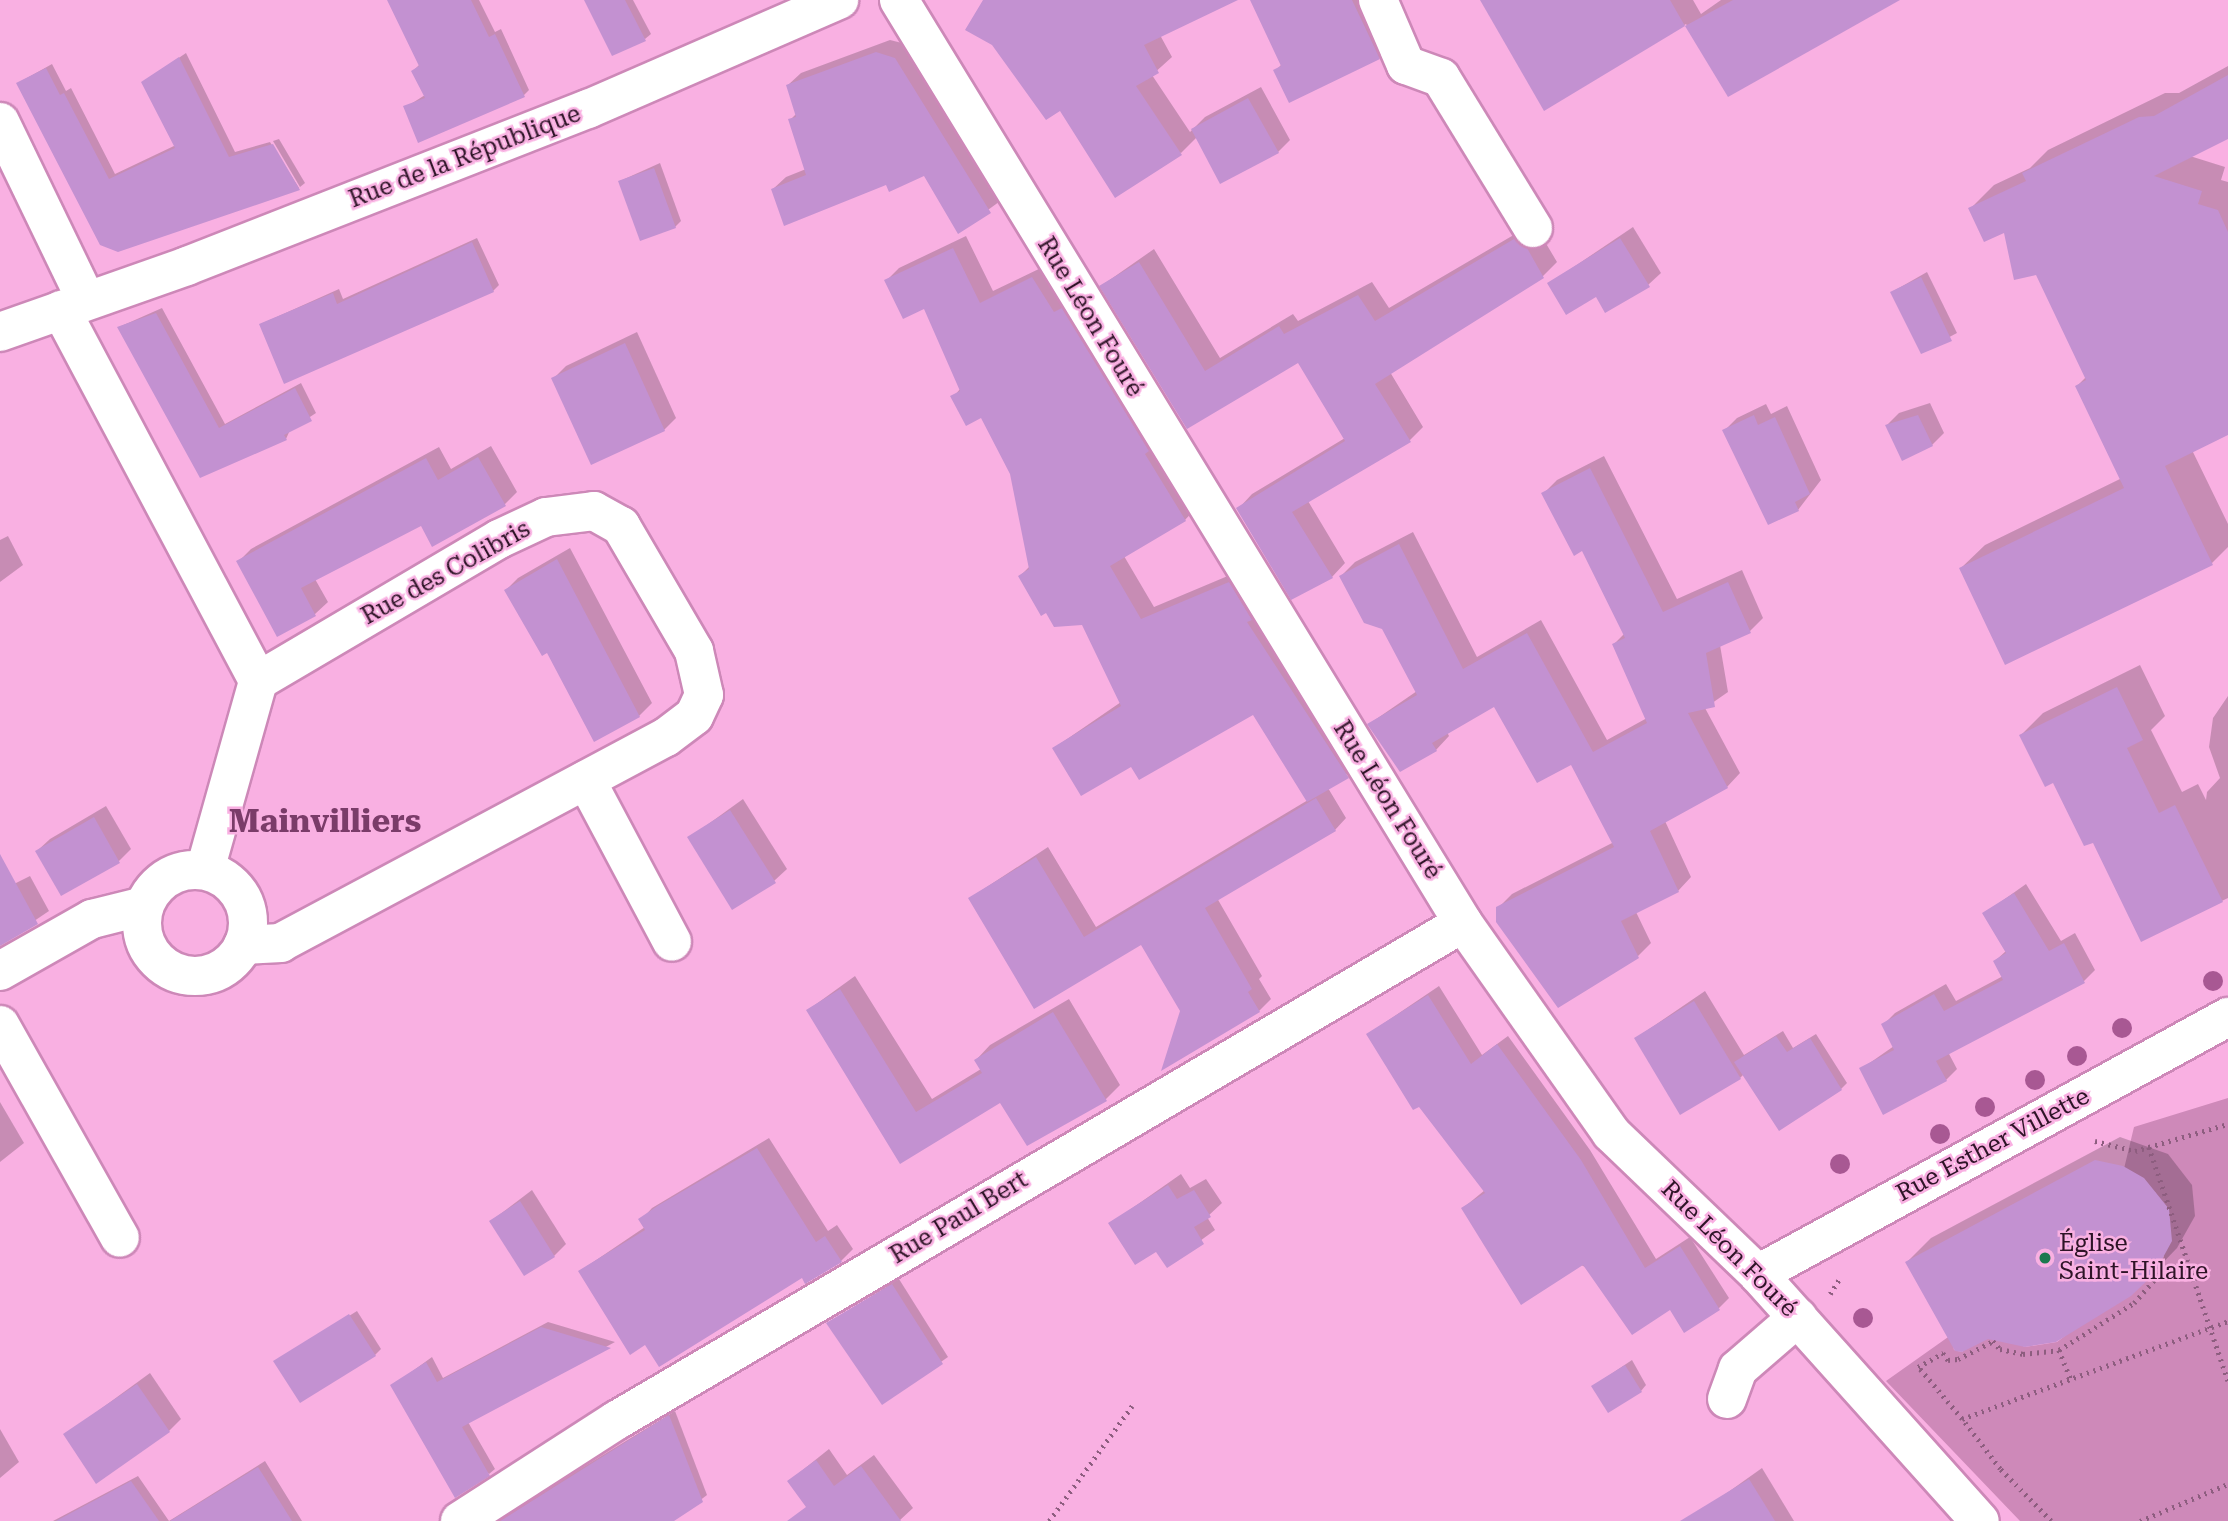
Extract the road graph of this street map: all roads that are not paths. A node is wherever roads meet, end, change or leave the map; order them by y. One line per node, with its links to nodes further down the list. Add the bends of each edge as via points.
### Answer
1 (839, 0): 6 (street, Rue de la République, via 588,109 187,266)
2 (899, 0): 12 (street, Rue Léon Fouré)
3 (1378, 0): 5 (street, via 1406,65 1441,78)
4 (0, 122): 6 (street)
5 (1533, 228)
6 (74, 305): 7 (street, Rue de la République); 8 (street)
7 (0, 332)
8 (258, 681): 9 (street, Rue des Colibris, via 499,539 546,517 594,511 621,526 694,651 704,695 694,716 666,737); 10 (street)
9 (586, 780): 13 (street); 14 (street, Rue des Colibris, via 281,943)
10 (205, 870): 11 (street, via 185,870 166,877); 14 (street, via 238,891 246,909)
11 (144, 906): 14 (street, via 141,925 146,944 172,970 188,976 220,970); 15 (street, via 92,919)
12 (1463, 923): 19 (street, Rue Léon Fouré, via 1611,1133); 22 (street, Rue Paul Bert, via 617,1420)
13 (673, 942)
14 (243, 945)
15 (0, 971)
16 (2228, 1017): 19 (street, Rue Esther Villette)
17 (0, 1025): 18 (street)
18 (120, 1238)
19 (1758, 1274): 20 (street, Rue Léon Fouré)
20 (1798, 1317): 21 (street, via 1738,1368); 23 (street, Rue Léon Fouré)
21 (1727, 1399)
22 (460, 1521)
23 (1980, 1521)

